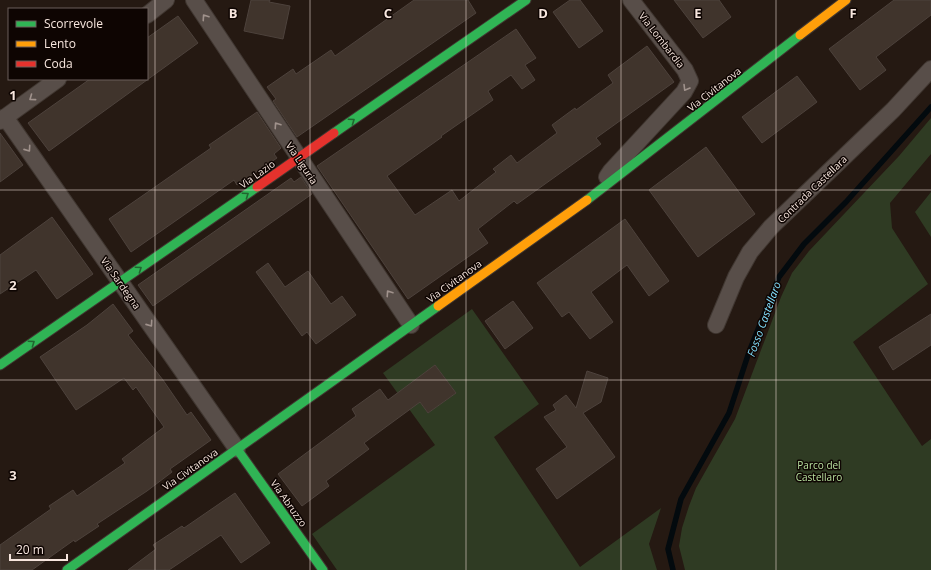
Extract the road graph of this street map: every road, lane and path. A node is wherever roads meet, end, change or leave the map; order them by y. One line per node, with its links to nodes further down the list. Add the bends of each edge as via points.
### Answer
1 (166, 0): 6 (street)
2 (194, 0): 12 (street, Via Liguria, one-way to 2)
3 (631, 0): 10 (street, Via Lombardia, one-way to 10, via 685,70 690,81 684,92)
4 (846, 0): 11 (street, Via Civitanova)
5 (519, 2): 12 (street, Via Lazio, one-way to 5)
6 (148, 14)
7 (931, 69): 16 (street, Contrada Castellara, via 888,115 771,227 750,252 736,277)
8 (57, 80): 9 (street, one-way to 9)
9 (3, 119): 14 (street, Via Sardegna, one-way to 14)
10 (643, 136): 11 (street, via 644,146); 13 (street, Via Lombardia, via 611,171)
11 (649, 153): 13 (street, Via Civitanova)
12 (299, 158): 14 (street, Via Lazio, one-way to 12); 15 (street, Via Liguria, one-way to 12)
13 (599, 191): 15 (street, Via Civitanova)
14 (120, 282): 17 (street, Via Lazio, one-way to 14); 18 (street, Via Sardegna, one-way to 18)
15 (411, 325): 18 (street, Via Civitanova)
16 (716, 325)
17 (0, 365)
18 (237, 449): 19 (street, Via Civitanova); 20 (street, Via Abruzzo)
19 (66, 570)
20 (323, 570)

